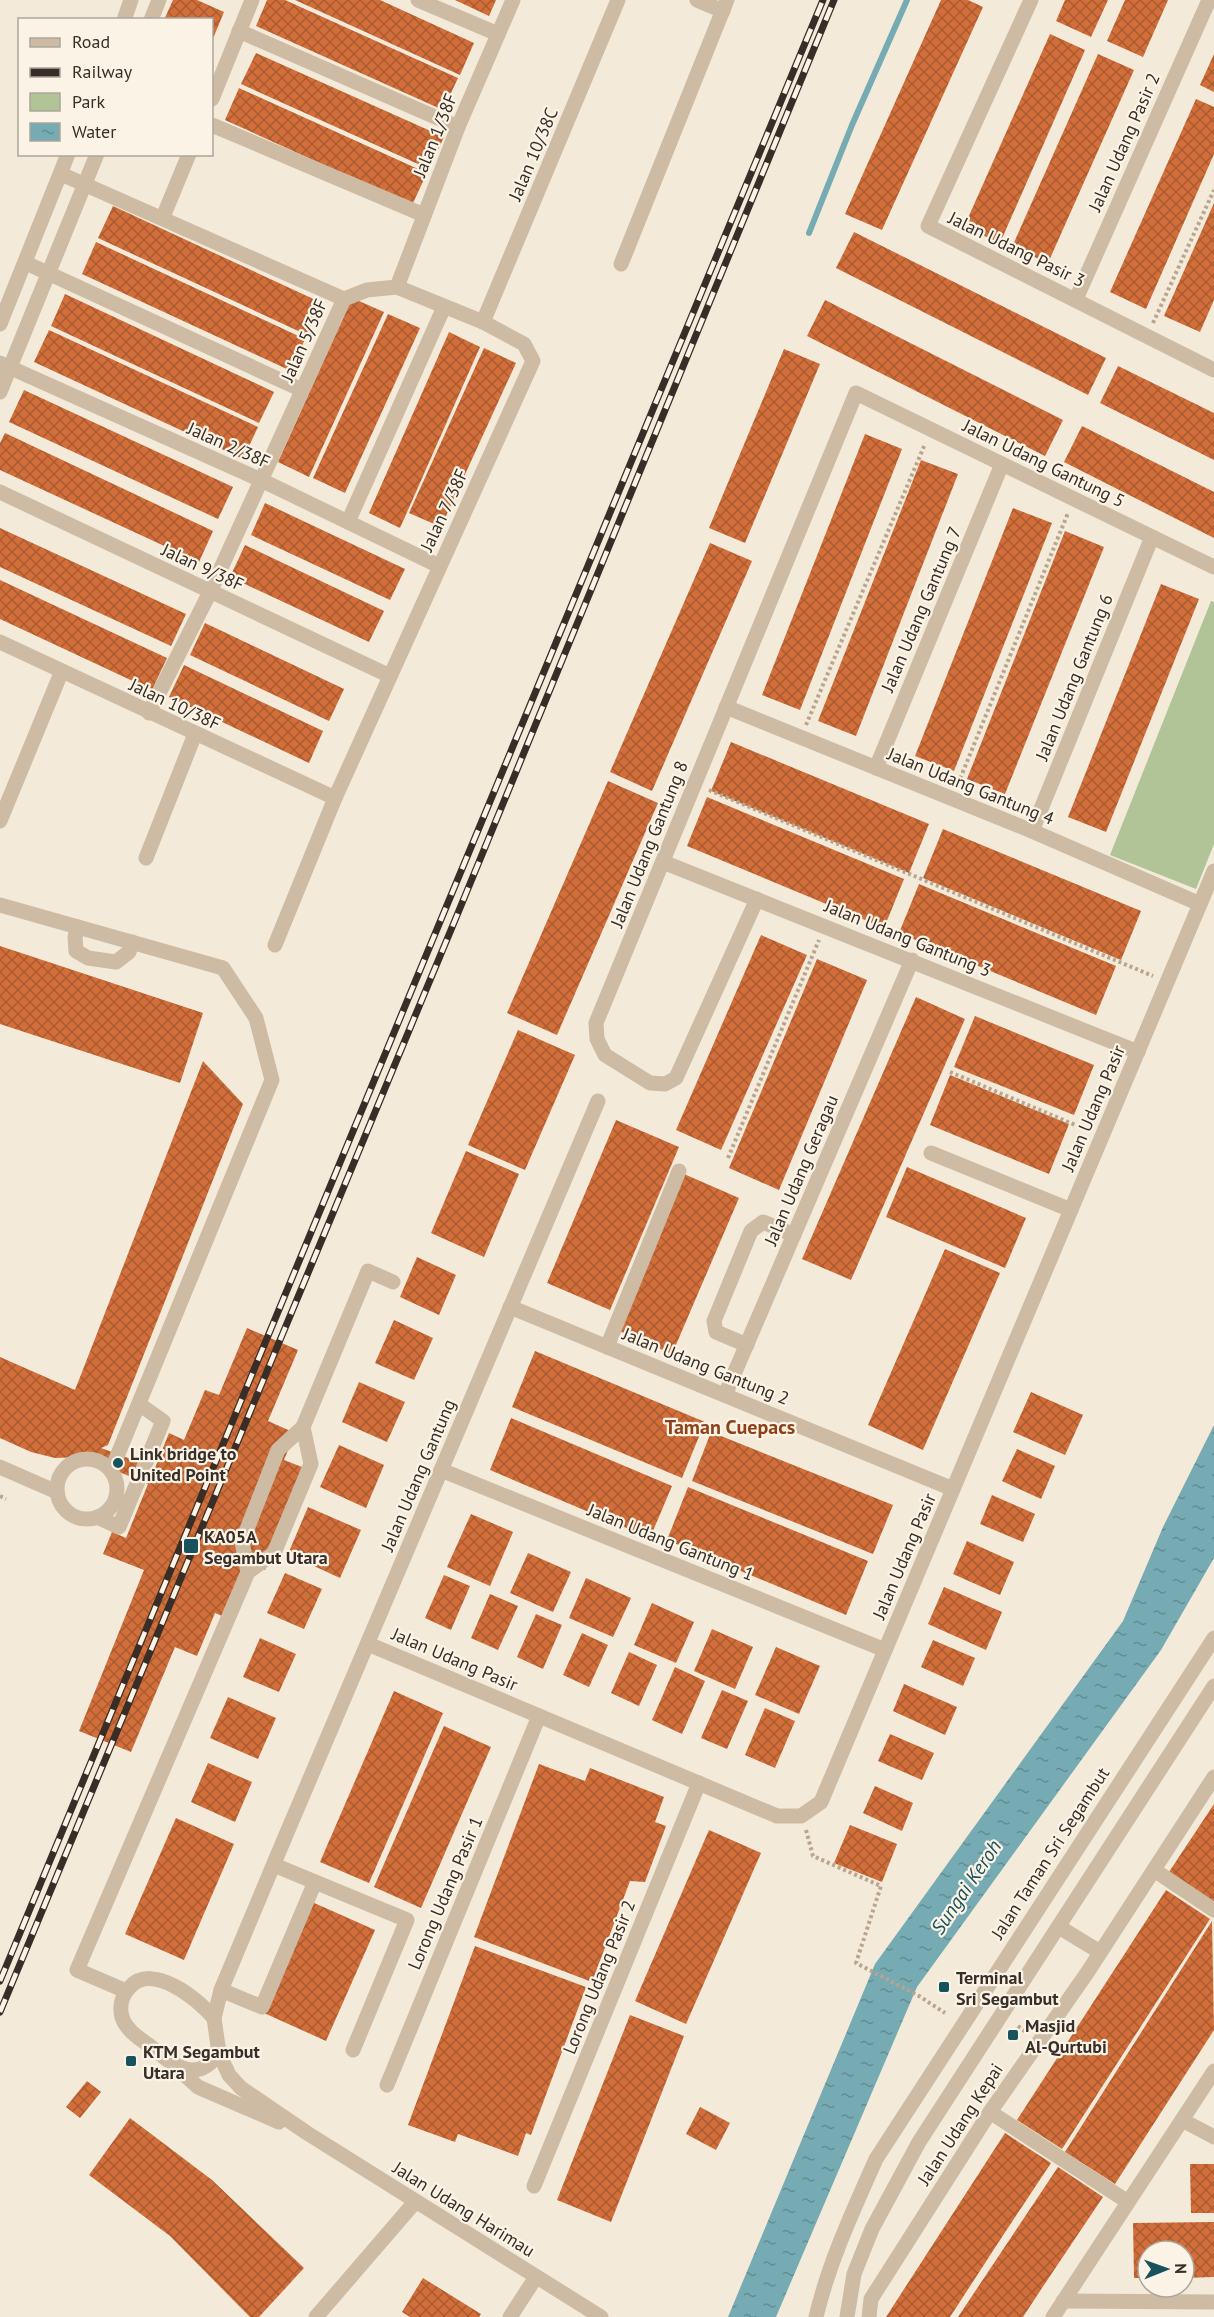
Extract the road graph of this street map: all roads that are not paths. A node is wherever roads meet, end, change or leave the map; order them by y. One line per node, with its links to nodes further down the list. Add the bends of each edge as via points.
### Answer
1 (132, 0): 11 (street)
2 (159, 0): 12 (street)
3 (252, 0): 13 (street)
4 (418, 0): 14 (street)
5 (513, 0): 14 (street, Jalan 1/38F)
6 (618, 0): 33 (street, Jalan 10/38C)
7 (697, 0): 10 (street)
8 (1031, 0): 30 (street, Jalan Udang Pasir 3, via 928,226)
9 (1209, 0): 30 (street, Jalan Udang Pasir 2)
10 (725, 5): 26 (street)
11 (125, 18)
12 (152, 18)
13 (239, 31): 15 (street); 17 (street)
14 (498, 34): 17 (street, Jalan 1/38F)
15 (213, 96)
16 (213, 125): 23 (street)
17 (458, 127): 23 (street, Jalan 1/38F)
18 (68, 156): 21 (street)
19 (96, 156): 22 (street)
20 (188, 156): 24 (street)
21 (61, 174): 22 (street); 25 (street)
22 (85, 183): 24 (street); 27 (street)
23 (424, 215): 28 (street, Jalan 1/38F)
24 (163, 217): 29 (street)
25 (26, 263): 27 (street); 31 (street)
26 (621, 264)
27 (49, 272): 36 (street); 38 (street)
28 (397, 287): 29 (street, Jalan 5/38F, via 367,290); 32 (street, Jalan 5/38F)
29 (344, 299): 38 (street, Jalan 5/38F)
30 (1076, 299): 37 (street, Jalan Udang Pasir 3)
31 (4, 306): 34 (street)
32 (444, 307): 33 (street, Jalan 5/38F); 44 (street)
33 (483, 322): 35 (street, Jalan 5/38F, via 524,344)
34 (0, 324)
35 (533, 361): 46 (street, Jalan 7/38F)
36 (5, 366): 39 (street); 42 (street, Jalan 2/38F)
37 (1214, 370)
38 (302, 390): 42 (street, Jalan 5/38F)
39 (0, 392)
40 (856, 393): 41 (street, Jalan Udang Gantung 5); 52 (street, Jalan Udang Gantung 8)
41 (1002, 464): 45 (street, Jalan Udang Gantung 5); 55 (street, Jalan Udang Gantung 7)
42 (261, 480): 44 (street, Jalan 2/38F); 48 (street, Jalan 5/38F)
43 (0, 492): 48 (street, Jalan 9/38F)
44 (348, 522): 46 (street, Jalan 2/38F)
45 (1152, 537): 47 (street, Jalan Udang Gantung 5); 58 (street, Jalan Udang Gantung 6)
46 (439, 566): 51 (street, Jalan 7/38F)
47 (1214, 567)
48 (210, 592): 51 (street, Jalan 9/38F); 53 (street, Jalan 5/38F)
49 (0, 642): 50 (street, Jalan 10/38F)
50 (61, 673): 53 (street, Jalan 10/38F); 57 (street)
51 (390, 676): 56 (street, Jalan 7/38F)
52 (726, 707): 55 (street, Jalan Udang Gantung 4); 60 (street, Jalan Udang Gantung 8)
53 (149, 713): 54 (street, Jalan 10/38F)
54 (195, 734): 56 (street, Jalan 10/38F); 59 (street)
55 (876, 768): 58 (street, Jalan Udang Gantung 4)
56 (335, 798): 67 (street, Jalan 7/38F)
57 (0, 820)
58 (1032, 831): 63 (street, Jalan Udang Gantung 4)
59 (146, 858)
60 (663, 862): 62 (street, Jalan Udang Gantung 3); 62 (street, Jalan Udang Gantung 8, via 596,1023 597,1039 605,1055 650,1083 665,1084 676,1078)
61 (1214, 871): 63 (street, Jalan Udang Pasir)
62 (757, 899): 68 (street, Jalan Udang Gantung 3)
63 (1200, 904): 69 (street, Jalan Udang Pasir)
64 (0, 905): 65 (street)
65 (78, 927): 66 (street); 66 (street, via 76,951 88,958 116,962 129,952)
66 (132, 942): 80 (street, via 222,968 256,1018 272,1080)
67 (275, 945)
68 (912, 960): 69 (street, Jalan Udang Gantung 3); 74 (street, Jalan Udang Geragau)
69 (1138, 1052): 73 (street, Jalan Udang Pasir)
70 (598, 1101): 76 (street, Jalan Udang Gantung)
71 (931, 1153): 73 (street)
72 (679, 1171): 78 (street)
73 (1071, 1210): 85 (street, Jalan Udang Pasir)
74 (794, 1235): 77 (street, Jalan Udang Geragau); 77 (street, via 764,1222 751,1231 714,1321 716,1332)
75 (393, 1282): 81 (street, via 368,1271)
76 (510, 1307): 78 (street, Jalan Udang Gantung 2); 83 (street, Jalan Udang Gantung)
77 (747, 1346): 79 (street, Jalan Udang Geragau)
78 (607, 1347): 79 (street, Jalan Udang Gantung 2)
79 (725, 1395): 85 (street, Jalan Udang Gantung 2)
80 (139, 1404): 84 (street); 87 (street, via 163,1421 119,1527)
81 (303, 1427): 88 (street, via 278,1450 242,1542); 88 (street, via 312,1464 273,1553)
82 (0, 1467): 86 (street)
83 (441, 1470): 90 (street, Jalan Udang Gantung); 91 (street, Jalan Udang Gantung 1)
84 (111, 1471): 86 (street, via 95,1460 76,1461 61,1473); 87 (street, via 117,1490 115,1500 110,1509)
85 (953, 1489): 91 (street, Jalan Udang Pasir)
86 (57, 1492): 87 (street, via 65,1510 73,1516)
87 (97, 1517)
88 (248, 1572): 103 (street, via 78,1970)
89 (1214, 1638): 123 (street, Jalan Taman Sri Segambut, via 876,2159 838,2245)
90 (368, 1644): 93 (street, Jalan Udang Pasir); 96 (street, Jalan Udang Gantung)
91 (885, 1650): 95 (street, Jalan Udang Pasir, via 821,1802 801,1816 777,1816)
92 (1214, 1686): 100 (street)
93 (539, 1716): 95 (street, Jalan Udang Pasir); 109 (street, Lorong Udang Pasir 1)
94 (1214, 1777): 97 (street, Jalan Udang Kepai)
95 (699, 1783): 114 (street, Lorong Udang Pasir 2)
96 (274, 1865): 98 (street); 102 (street, Jalan Udang Harimau)
97 (1154, 1870): 99 (street); 101 (street, Jalan Udang Kepai)
98 (315, 1882): 102 (street, via 262,2007); 105 (street, via 407,1920)
99 (1214, 1910)
100 (1059, 1927): 101 (street); 124 (street, via 919,2142 872,2229 854,2274)
101 (1100, 1952): 110 (street, Jalan Udang Kepai)
102 (221, 1990): 104 (street, Jalan Udang Harimau)
103 (126, 1991): 104 (street, via 141,1979 162,1978); 107 (street, via 121,2010 128,2028)
104 (214, 2018): 106 (street, Jalan Udang Harimau)
105 (353, 2050)
106 (219, 2053): 107 (street, via 203,2067 183,2069); 112 (street, Jalan Udang Harimau, via 229,2075 242,2088)
107 (174, 2065): 112 (street, Jalan Udang Harimau, via 198,2087)
108 (1214, 2071): 111 (street)
109 (387, 2085)
110 (990, 2112): 116 (street); 125 (street, Jalan Udang Kepai, via 870,2299)
111 (1182, 2120): 113 (street); 116 (street)
112 (307, 2133): 115 (street, Jalan Udang Harimau)
113 (1214, 2137)
114 (534, 2186)
115 (415, 2202): 117 (street, Jalan Udang Harimau); 120 (street)
116 (1128, 2202): 118 (street)
117 (536, 2277): 121 (street); 122 (street, Jalan Udang Harimau)
118 (1063, 2301): 119 (street); 126 (street)
119 (1214, 2302)
120 (316, 2317)
121 (510, 2317)
122 (601, 2317)
123 (816, 2317)
124 (847, 2317)
125 (869, 2317)
126 (1053, 2317)

